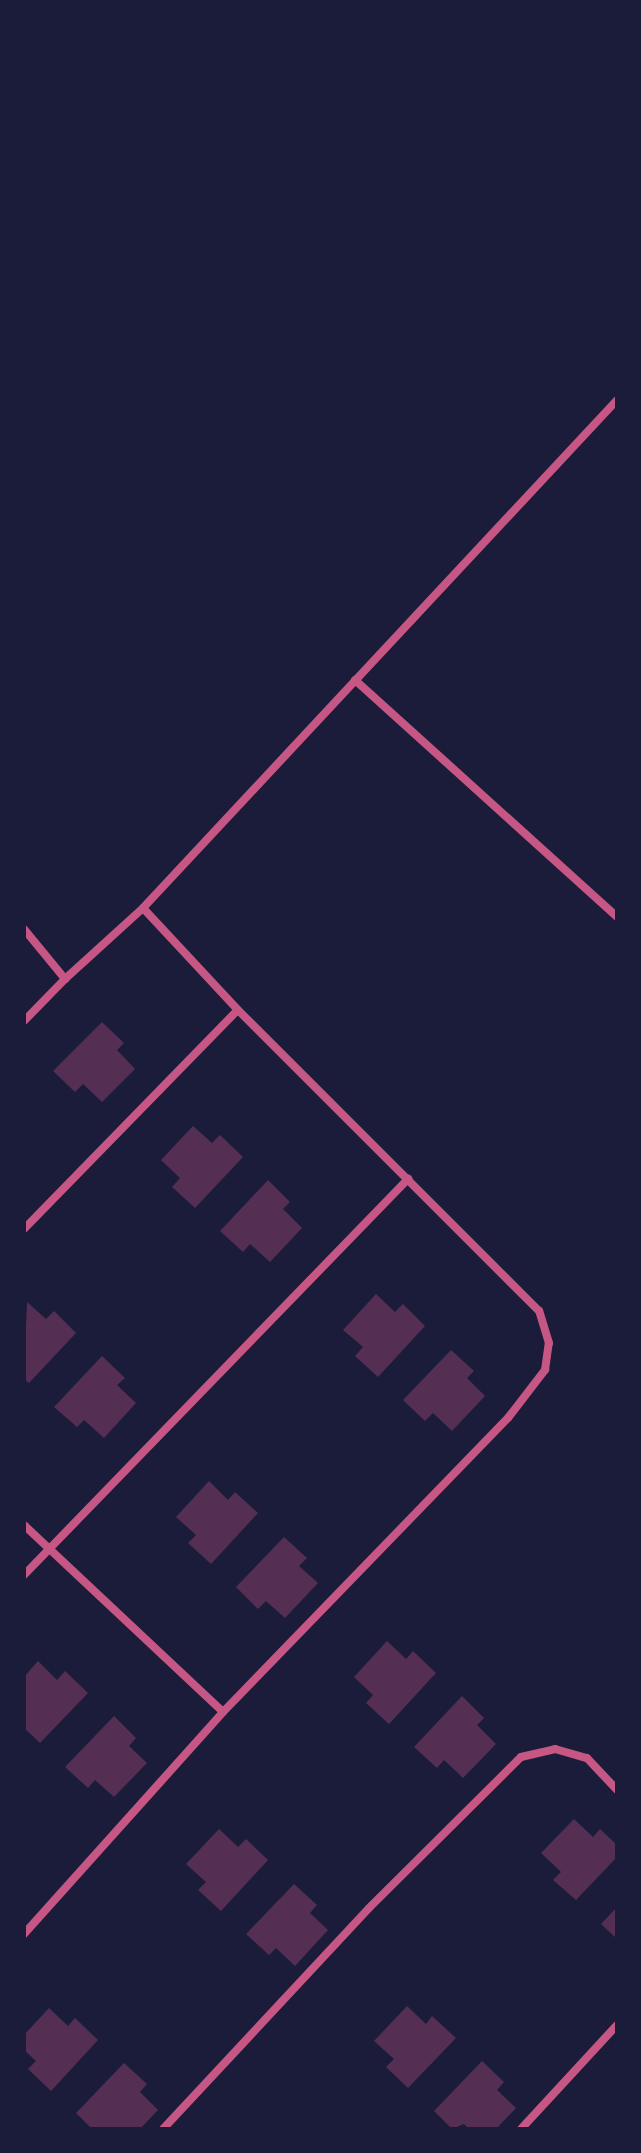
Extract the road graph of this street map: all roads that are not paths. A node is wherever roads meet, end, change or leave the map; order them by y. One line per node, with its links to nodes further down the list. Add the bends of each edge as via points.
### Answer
1 (617, 400): 2 (street)
2 (355, 680): 3 (street); 4 (street)
3 (143, 908): 6 (street); 7 (street)
4 (617, 917)
5 (24, 929): 6 (street)
6 (65, 979): 8 (street)
7 (238, 1010): 9 (street); 10 (street)
8 (24, 1021)
9 (408, 1179): 12 (street); 14 (street, via 539,1311 549,1343 545,1370 508,1418)
10 (24, 1229)
11 (24, 1525): 12 (street)
12 (50, 1547): 13 (street); 14 (street)
13 (24, 1575)
14 (223, 1712): 16 (street)
15 (617, 1790): 18 (street, via 587,1758 555,1749 521,1757 369,1908)
16 (24, 1934)
17 (617, 2025): 19 (street)
18 (163, 2129)
19 (521, 2129)

